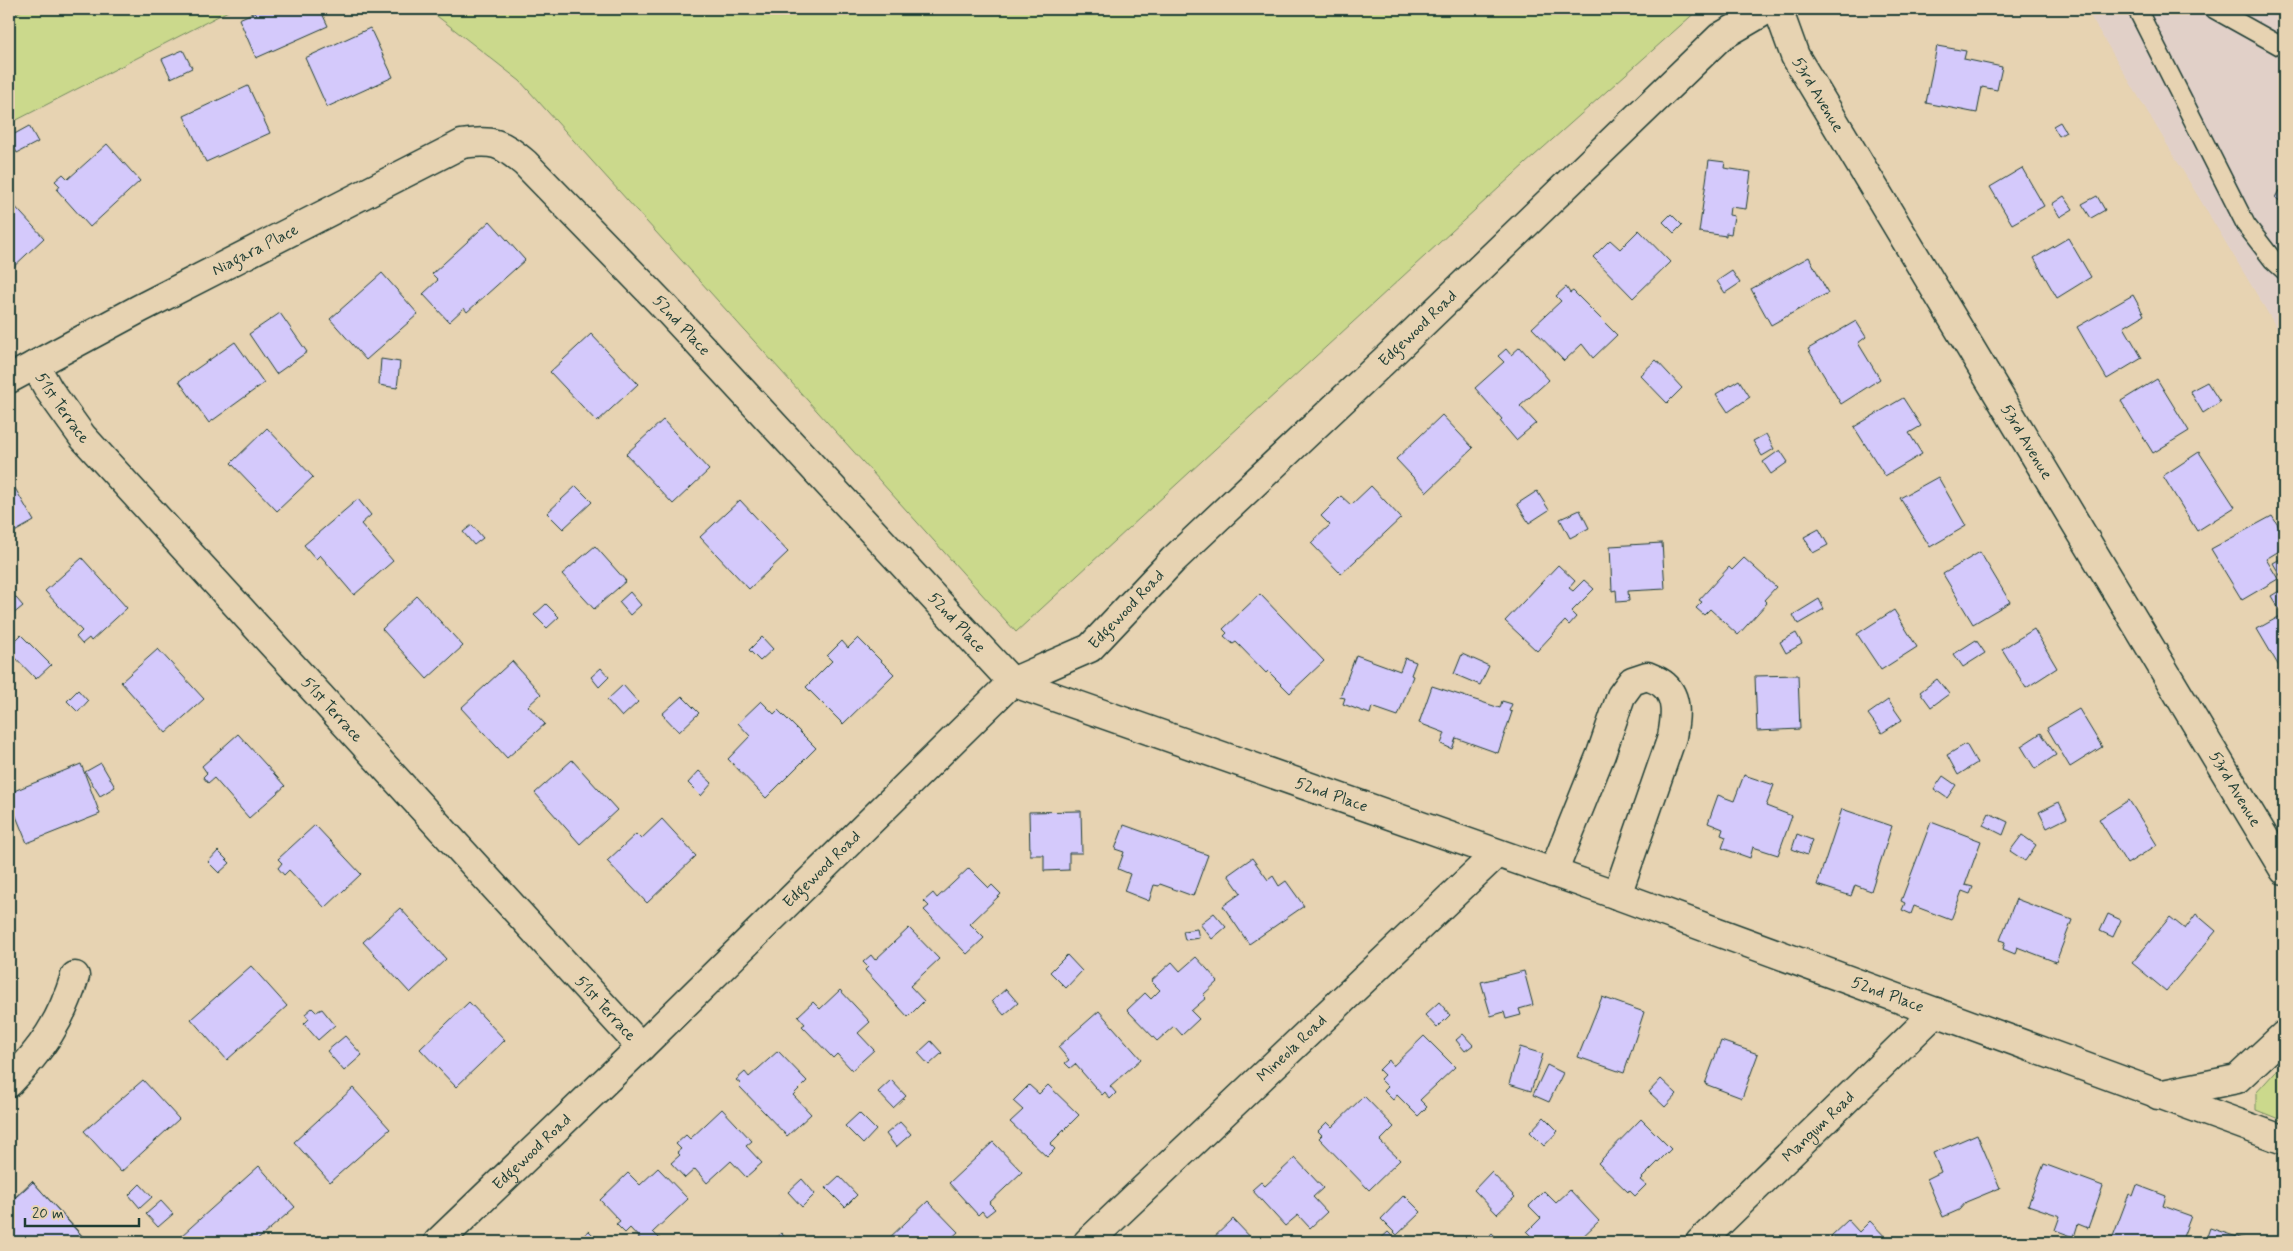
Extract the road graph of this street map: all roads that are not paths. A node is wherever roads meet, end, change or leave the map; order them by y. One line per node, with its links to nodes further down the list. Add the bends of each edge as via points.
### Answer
1 (1768, 9): 10 (street, Edgewood Road, via 1720,37 1173,560 1090,648)
2 (1778, 9): 12 (street, 53rd Avenue, via 1795,56)
3 (2137, 9): 7 (lane, via 2246,225)
4 (2214, 9): 5 (lane)
5 (2284, 48)
6 (506, 147): 8 (street, Niagara Place, via 487,141 462,144); 10 (street, 52nd Place, via 660,302)
7 (2284, 270)
8 (35, 365): 9 (street, Niagara Place); 18 (street, 51st Terrace, via 48,390 82,436)
9 (9, 379)
10 (1012, 682): 11 (street, 52nd Place); 18 (street, Edgewood Road)
11 (1496, 854): 13 (street, 52nd Place); 23 (street, Mineola Road)
12 (2284, 870)
13 (1553, 873): 14 (street, 52nd Place); 14 (street, via 1621,696 1632,680 1647,676 1664,684 1672,697 1676,715 1672,737)
14 (1617, 895): 16 (street, 52nd Place)
15 (75, 976): 19 (street, via 55,1026 36,1055)
16 (1936, 1012): 20 (street, 52nd Place); 24 (street, Mangum Road)
17 (2284, 1035): 20 (street, via 2237,1079)
18 (642, 1046): 22 (street, Edgewood Road)
19 (9, 1083)
20 (2158, 1095): 21 (street, 52nd Place)
21 (2284, 1140)
22 (438, 1242)
23 (1088, 1242)
24 (1703, 1242)

